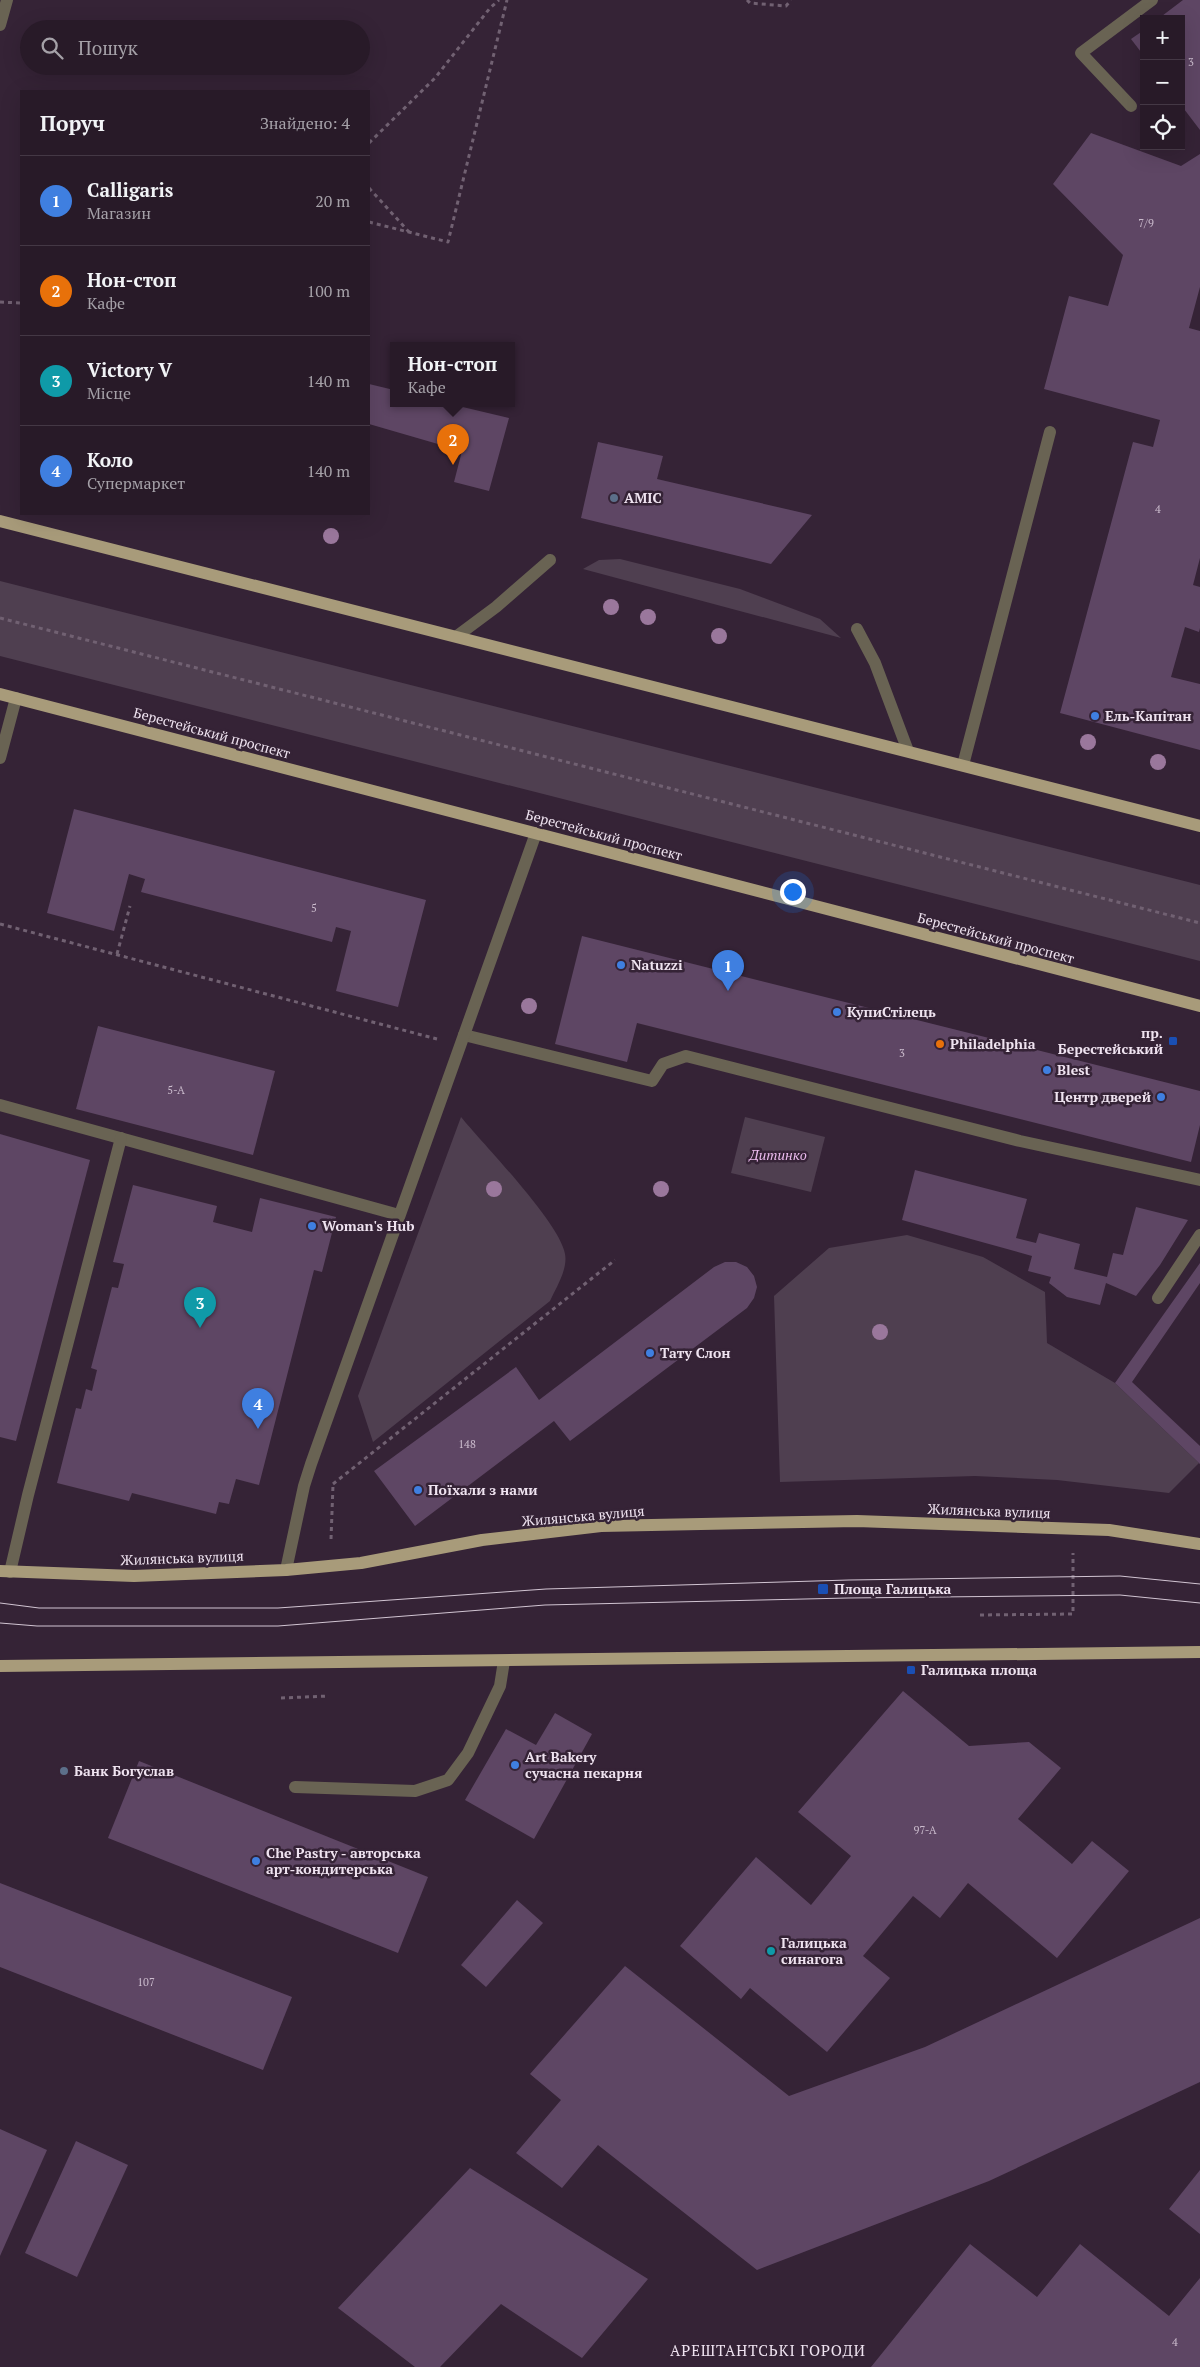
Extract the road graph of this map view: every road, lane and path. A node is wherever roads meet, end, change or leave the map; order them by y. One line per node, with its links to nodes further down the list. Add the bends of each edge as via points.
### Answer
1 (7, 0): 7 (street)
2 (499, 0): 9 (path, via 435,78)
3 (507, 0): 12 (path, via 448,242)
4 (747, 0): 5 (path, via 750,3 786,6)
5 (791, 0)
6 (1152, 0): 8 (street, via 1081,53)
7 (0, 25)
8 (1131, 106)
9 (370, 141)
10 (370, 189): 12 (path)
11 (370, 222): 12 (path)
12 (409, 232)
13 (0, 302): 14 (path)
14 (20, 303)
15 (1050, 432): 25 (street)
16 (0, 521): 20 (main road)
17 (550, 560): 20 (street, via 496,608)
18 (0, 618): 29 (path)
19 (856, 628): 23 (street, via 875,664)
20 (457, 636): 23 (main road)
21 (0, 694): 22 (main road, Берестейський проспект)
22 (16, 698): 24 (street); 27 (main road, Берестейський проспект)
23 (908, 751): 25 (main road)
24 (0, 758)
25 (963, 765): 26 (main road)
26 (1200, 826)
27 (536, 833): 32 (main road, Берестейський проспект); 33 (street)
28 (130, 906): 31 (path)
29 (1200, 922)
30 (0, 924): 31 (path)
31 (117, 954): 33 (path)
32 (1200, 1006)
33 (462, 1040): 36 (street, via 652,1081 663,1064 686,1056 1020,1141); 37 (street)
34 (0, 1105): 35 (street)
35 (121, 1138): 37 (street); 45 (street, via 28,1495)
36 (1200, 1180)
37 (399, 1215): 44 (street, via 304,1486)
38 (1200, 1235): 40 (street)
39 (615, 1260): 41 (path, via 333,1484)
40 (1158, 1298)
41 (331, 1539)
42 (1200, 1544): 44 (main road, Жилянська вулиця, via 1109,1530 857,1521 601,1526 482,1540 361,1563)
43 (1073, 1552): 46 (path, via 1074,1614)
44 (286, 1570): 45 (main road, Жилянська вулиця, via 134,1576)
45 (5, 1571)
46 (980, 1615)
47 (1200, 1652): 48 (main road)
48 (504, 1660): 49 (main road); 52 (street, via 500,1686 468,1753 448,1780 414,1791)
49 (0, 1666)
50 (329, 1696): 51 (path)
51 (281, 1698)
52 (295, 1787)

